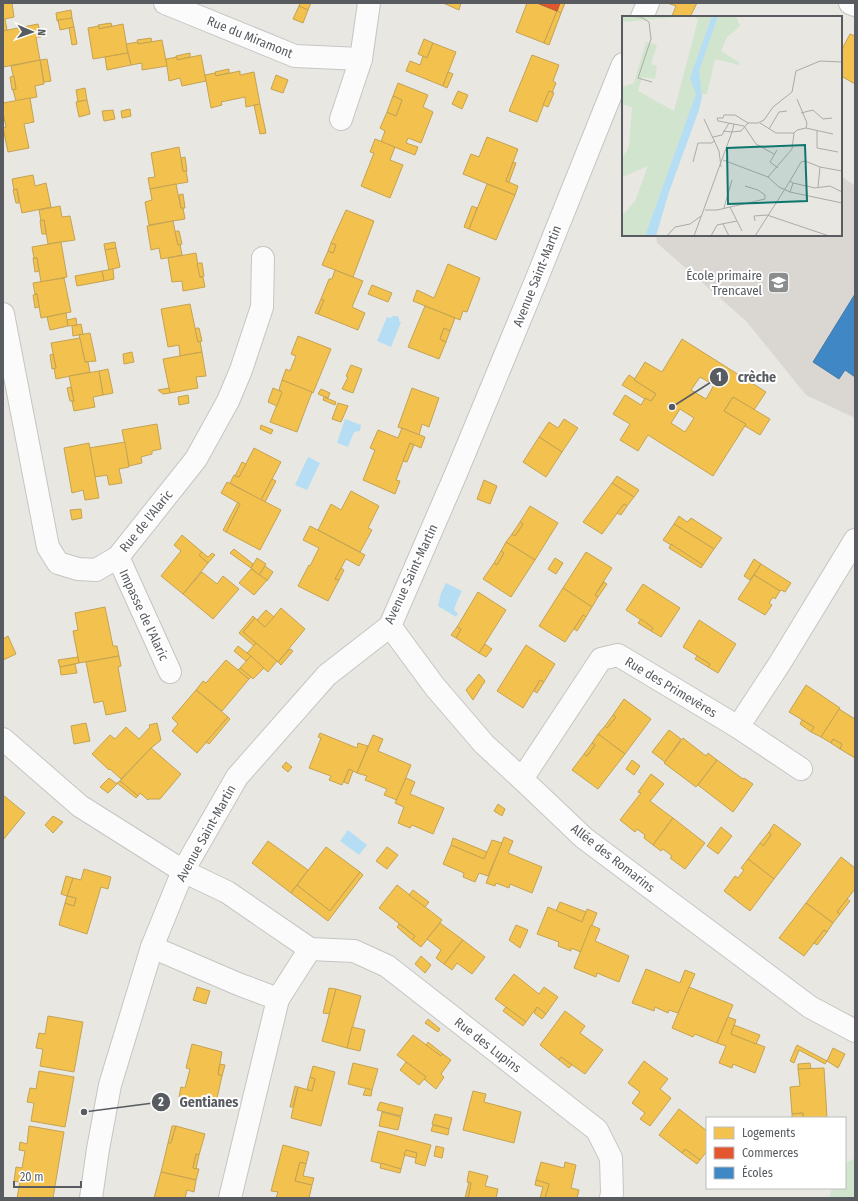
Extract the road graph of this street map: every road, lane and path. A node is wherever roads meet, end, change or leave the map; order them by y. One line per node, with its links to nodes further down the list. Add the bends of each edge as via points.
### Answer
1 (165, 3): 7 (street, Rue du Miramont, via 295,56)
2 (369, 3): 7 (street)
3 (648, 3): 6 (street)
4 (850, 3): 5 (street)
5 (855, 5)
6 (642, 16)
7 (361, 59): 9 (street)
8 (622, 66): 14 (street, Avenue Saint-Martin, via 455,476)
9 (340, 119)
10 (263, 258): 13 (street, Rue de l'Alaric, via 262,307 228,401 196,459)
11 (3, 314): 13 (street, Rue de l'Alaric, via 48,547 58,563 78,569 96,570)
12 (855, 540): 16 (street)
13 (118, 557): 15 (street, Impasse de l'Alaric)
14 (390, 626): 19 (street, Allée des Romarins, via 435,687 484,744); 20 (street, Avenue Saint-Martin, via 328,675 237,777)
15 (170, 672)
16 (738, 727): 18 (street, Rue des Primevères); 19 (street, Rue des Primevères, via 618,655 601,659)
17 (3, 739): 20 (street, via 80,806)
18 (801, 769)
19 (522, 778): 24 (street, Allée des Romarins, via 584,838 810,1007)
20 (183, 871): 21 (street, Avenue Saint-Martin); 22 (street, via 227,892)
21 (152, 947): 23 (street); 25 (street, Avenue Saint-Martin, via 110,1085)
22 (310, 949): 23 (street); 27 (street, Rue des Lupins, via 354,951 387,966 596,1130 611,1158)
23 (278, 999): 26 (street)
24 (855, 1031)
25 (91, 1198)
26 (230, 1198)
27 (611, 1198)

